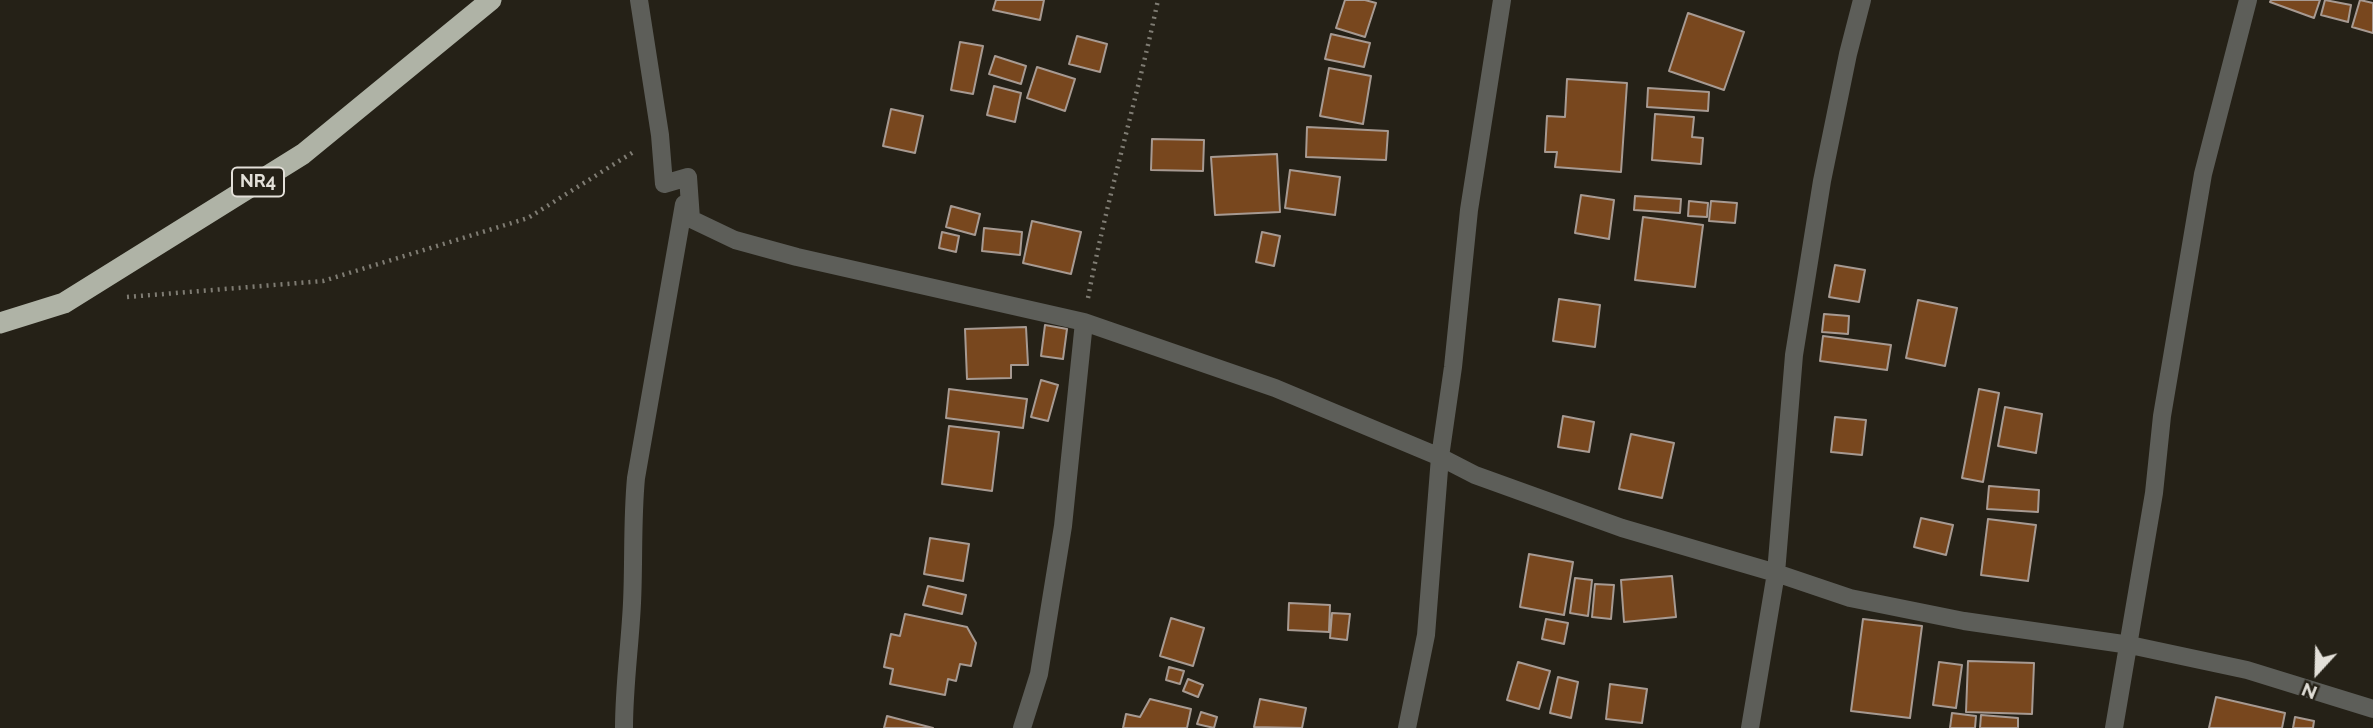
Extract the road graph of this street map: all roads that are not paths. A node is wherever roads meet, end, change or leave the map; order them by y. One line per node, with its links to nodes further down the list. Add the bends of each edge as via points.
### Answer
1 (491, 0): 7 (highway, NR4, via 303,155 64,303)
2 (639, 0): 6 (street, via 664,184)
3 (1502, 0): 9 (street, via 1469,210)
4 (1862, 0): 10 (street, via 1822,181 1794,355)
5 (2248, 0): 11 (street, via 2203,173)
6 (688, 177): 8 (street, via 691,219 735,240); 13 (street, via 636,478)
7 (0, 323)
8 (1084, 323): 9 (street, via 1275,388); 14 (street, via 1063,526 1039,674)
9 (1440, 457): 10 (street, via 1475,475 1622,528); 15 (street, via 1426,635)
10 (1776, 573): 11 (street, via 1888,606); 16 (street)
11 (2130, 645): 12 (street, via 2247,670); 17 (street)
12 (2373, 709)
13 (624, 728)
14 (1022, 728)
15 (1406, 728)
16 (1750, 728)
17 (2114, 728)

